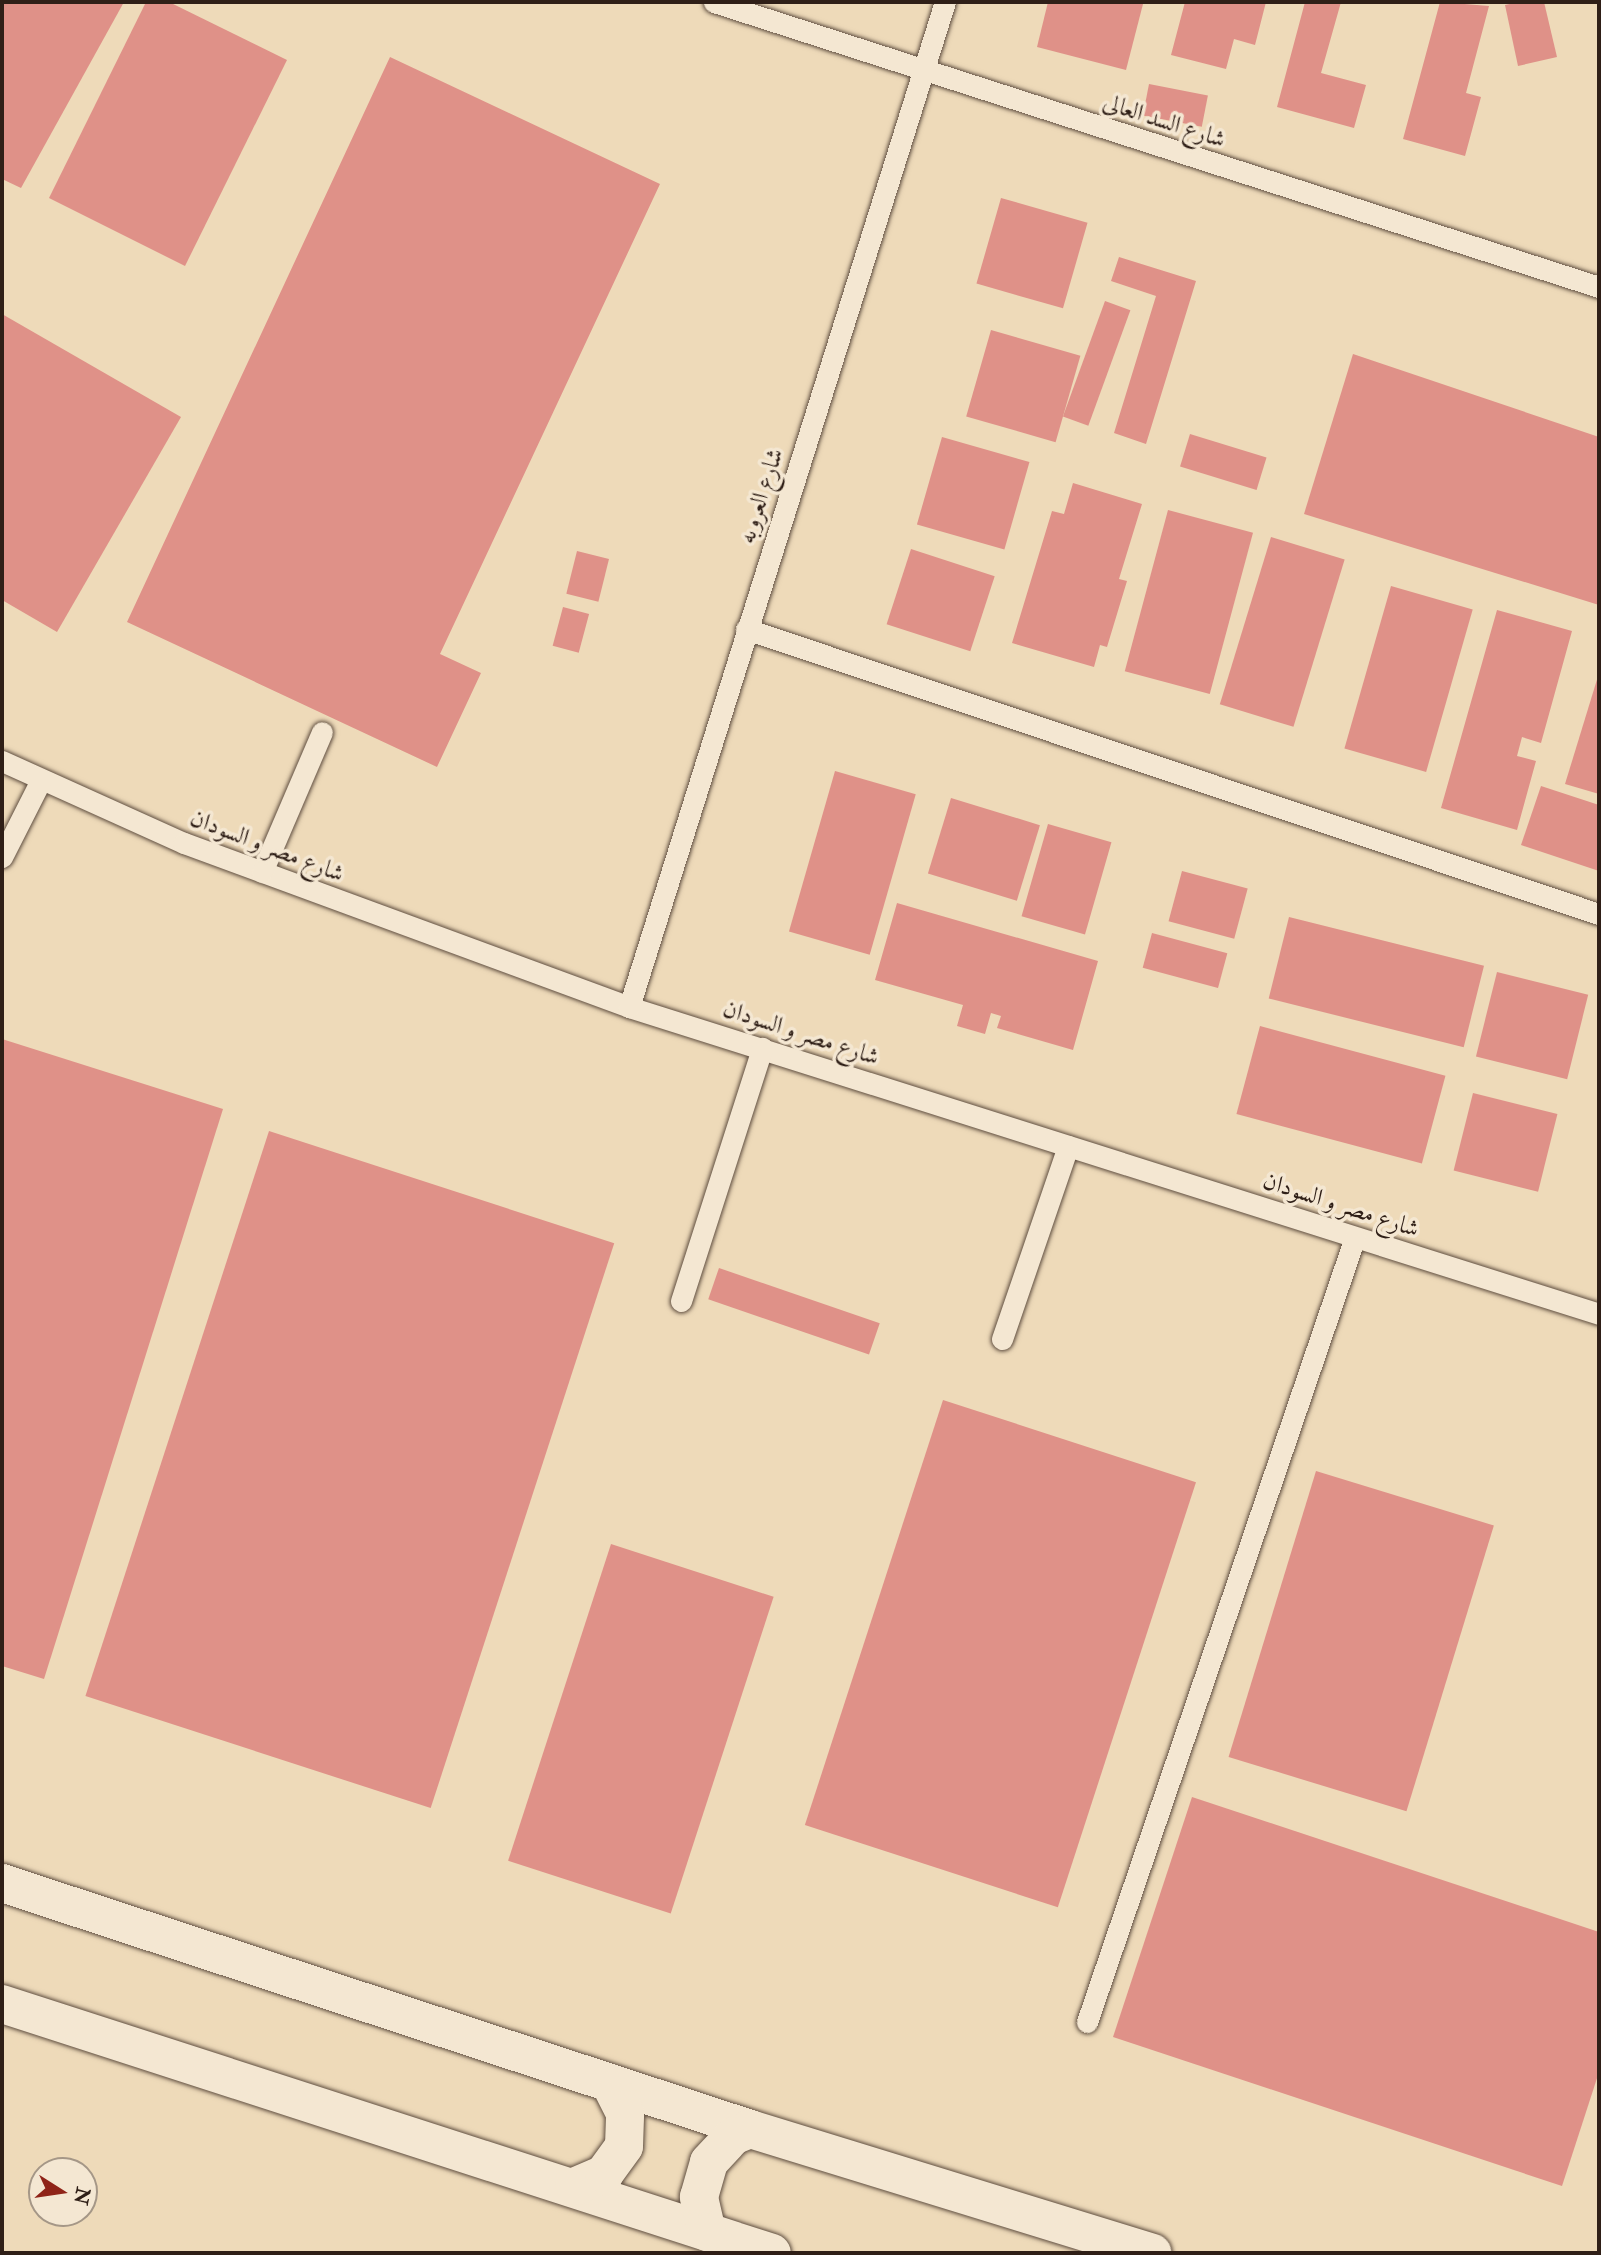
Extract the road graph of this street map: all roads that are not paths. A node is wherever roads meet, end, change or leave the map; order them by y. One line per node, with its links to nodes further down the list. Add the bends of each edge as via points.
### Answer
1 (714, 2): 3 (lane, شارع السد العالى)
2 (945, 2): 3 (lane, شارع العروبه)
3 (923, 72): 4 (lane, شارع السد العالى); 5 (lane, شارع العروبه)
4 (1599, 287)
5 (746, 629): 11 (lane); 12 (lane, شارع العروبه)
6 (322, 732): 10 (lane)
7 (2, 761): 8 (lane, شارع مصر و السودان)
8 (40, 782): 9 (lane); 10 (lane, شارع مصر و السودان)
9 (2, 857)
10 (262, 872): 12 (lane, شارع مصر و السودان)
11 (1599, 914)
12 (629, 1007): 13 (lane, شارع مصر و السودان)
13 (762, 1048): 14 (lane, شارع مصر و السودان); 16 (lane)
14 (1068, 1146): 15 (lane, شارع مصر و السودان); 18 (lane)
15 (1355, 1237): 17 (lane, شارع مصر و السودان); 21 (lane)
16 (681, 1301)
17 (1599, 1314)
18 (1002, 1339)
19 (2, 1883): 22 (street)
20 (2, 2004): 24 (street)
21 (1087, 2022)
22 (610, 2083): 23 (street); 24 (street, via 625,2113 624,2146 604,2174)
23 (750, 2129): 25 (street, via 733,2136 709,2162 699,2197); 27 (street)
24 (574, 2188): 25 (street)
25 (707, 2232): 26 (street)
26 (772, 2253)
27 (1152, 2253)

